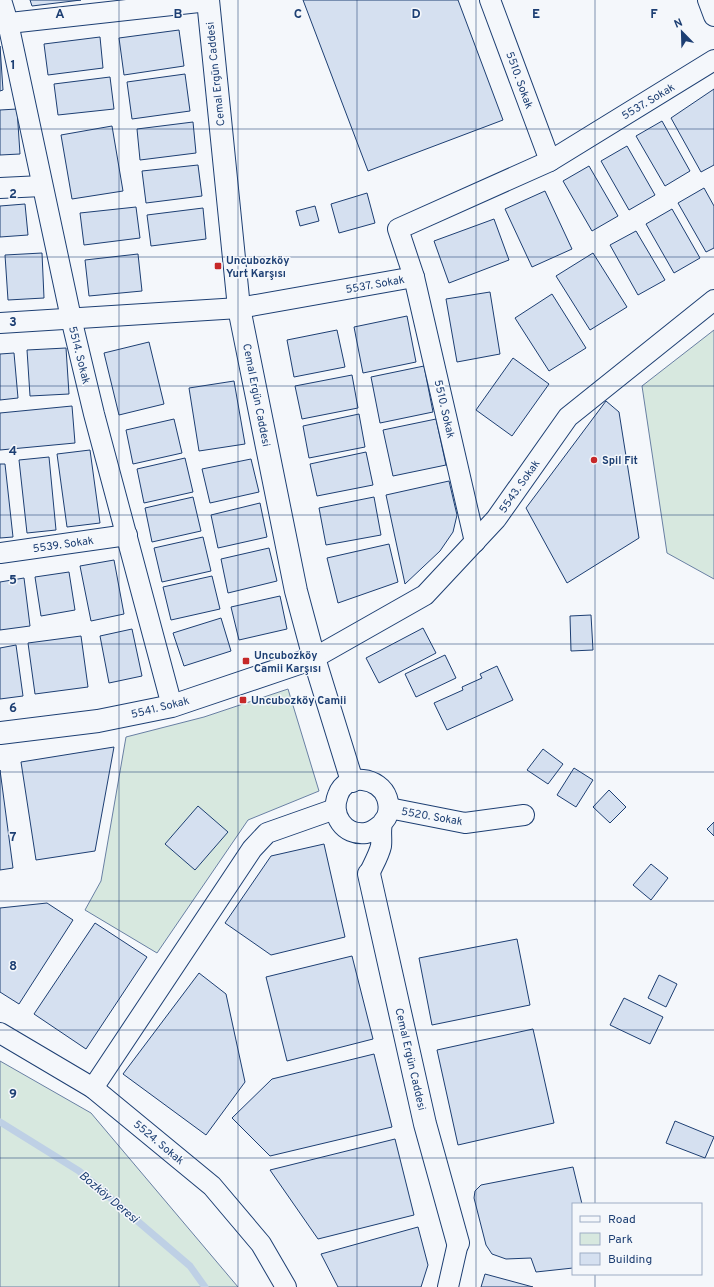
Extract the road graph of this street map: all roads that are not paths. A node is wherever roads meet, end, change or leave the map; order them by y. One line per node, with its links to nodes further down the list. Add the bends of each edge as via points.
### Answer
1 (0, 0): 6 (street, 5514. Sokak)
2 (208, 0): 6 (street); 13 (street, Cemal Ergün Caddesi)
3 (490, 0): 8 (street, 5510. Sokak)
4 (708, 0): 5 (street)
5 (714, 16)
6 (4, 24): 9 (street, 5514. Sokak)
7 (714, 60): 8 (street, 5537. Sokak)
8 (550, 161): 11 (street, 5537. Sokak, via 398,229)
9 (42, 186): 10 (street); 14 (street, 5514. Sokak)
10 (0, 188)
11 (414, 276): 13 (street, 5537. Sokak); 17 (street, 5510. Sokak)
12 (712, 302): 17 (street, 5543. Sokak, via 568,417 496,519)
13 (239, 308): 14 (street, 5537. Sokak); 19 (street, Cemal Ergün Caddesi, via 296,591)
14 (70, 318): 15 (street, 5537. Sokak); 16 (street, 5514. Sokak)
15 (0, 323)
16 (127, 534): 18 (street, 5539. Sokak); 20 (street, 5514. Sokak)
17 (475, 542): 19 (street, 5543. Sokak, via 425,595)
18 (0, 553)
19 (314, 658): 20 (street, 5541. Sokak); 22 (street, Cemal Ergün Caddesi)
20 (172, 706): 21 (street, 5541. Sokak, via 98,721)
21 (0, 733)
22 (352, 781): 23 (street, via 339,792); 25 (street, via 370,780 384,791 388,799)
23 (335, 810): 26 (street, via 343,825); 29 (street, via 267,833 252,849)
24 (524, 815): 25 (street, 5520. Sokak, via 465,823)
25 (385, 816): 26 (street, via 375,829); 27 (street, via 381,846)
26 (358, 833): 27 (street, Cemal Ergün Caddesi)
27 (369, 874): 30 (street, Cemal Ergün Caddesi, via 425,1124)
28 (0, 1033): 29 (street, 5524. Sokak)
29 (93, 1088): 31 (street, 5524. Sokak, via 212,1186 261,1244)
30 (458, 1243): 32 (street)
31 (286, 1287)
32 (448, 1287)

